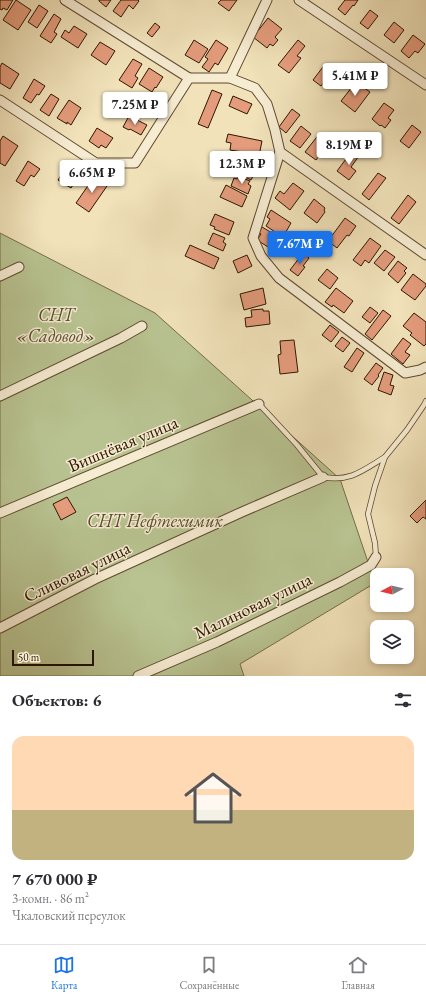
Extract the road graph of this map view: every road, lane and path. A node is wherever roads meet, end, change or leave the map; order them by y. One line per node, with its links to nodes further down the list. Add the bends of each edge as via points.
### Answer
1 (65, 0): 4 (street)
2 (267, 0): 5 (street)
3 (299, 0): 6 (street)
4 (189, 78): 5 (street); 7 (street, via 135,163 96,163)
5 (230, 78): 8 (street, via 255,88 268,104)
6 (426, 85)
7 (0, 100)
8 (280, 152): 9 (street); 13 (street, via 253,238 261,256 280,278 405,373)
9 (426, 254)
10 (19, 267): 11 (street)
11 (0, 276)
12 (142, 326): 14 (street)
13 (426, 367)
14 (0, 396)
15 (426, 401): 17 (lane)
16 (259, 404): 18 (lane); 19 (street, Вишнёвая улица)
17 (384, 457): 18 (lane, via 358,474 340,479); 20 (lane, via 368,514)
18 (323, 477): 21 (street, Сливовая улица, via 95,579)
19 (0, 513)
20 (376, 557): 22 (street, Малиновая улица, via 371,565 362,570 217,642)
21 (0, 628)
22 (138, 676)

